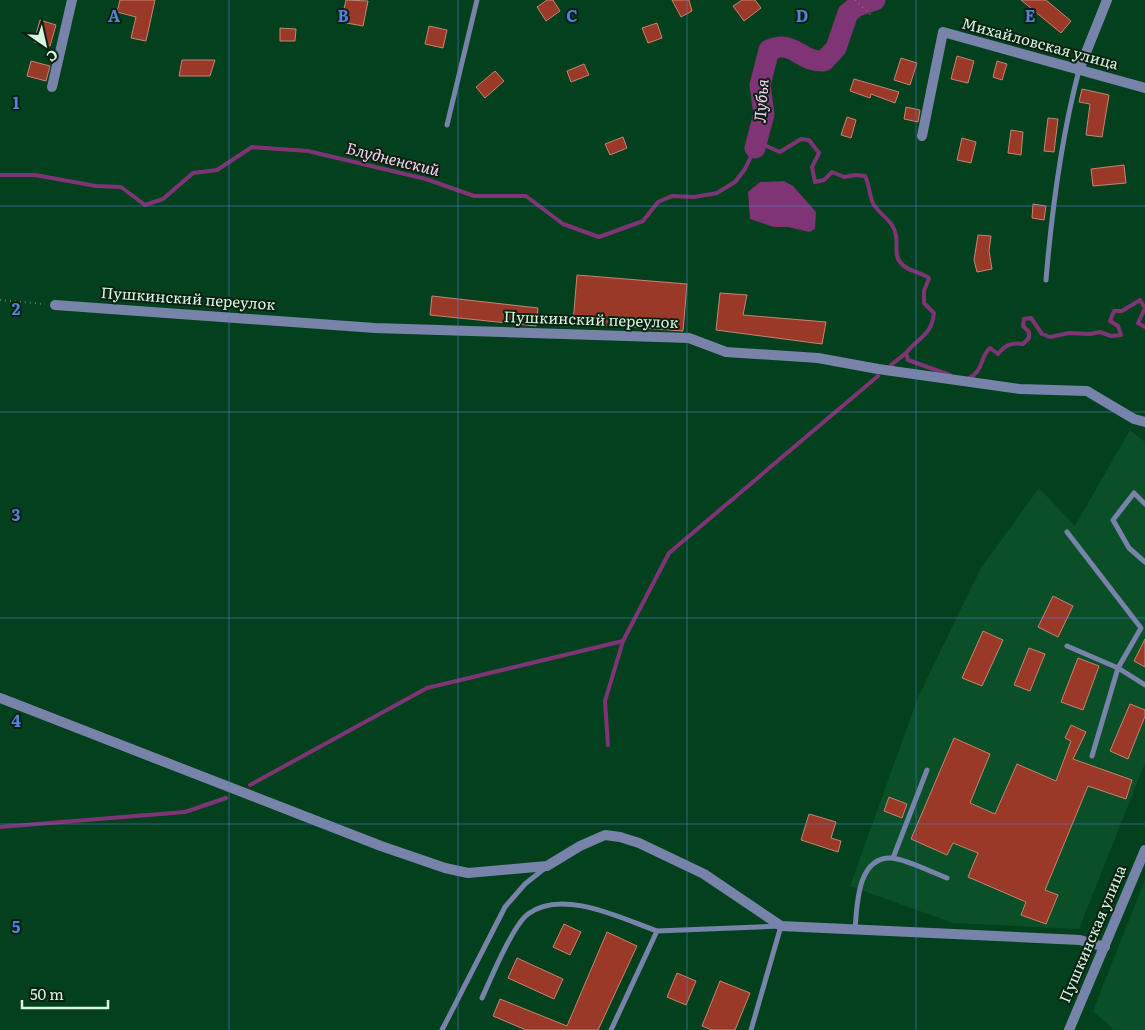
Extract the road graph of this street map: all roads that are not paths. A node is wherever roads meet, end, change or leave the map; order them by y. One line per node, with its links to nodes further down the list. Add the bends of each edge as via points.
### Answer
1 (72, 0): 5 (street)
2 (477, 0): 7 (lane)
3 (1107, 0): 4 (street)
4 (1079, 70): 6 (street, Михайловская улица); 8 (street, Михайловская улица, via 943,32); 9 (lane, via 1066,116 1053,197)
5 (52, 87)
6 (1145, 88)
7 (447, 125)
8 (922, 136)
9 (1046, 280)
10 (55, 305): 11 (street, Пушкинский переулок, via 375,328 689,338 726,352 818,358 1020,389 1087,391 1134,419)
11 (1145, 422)
12 (1145, 504): 14 (lane, via 1134,493 1114,520 1129,548)
13 (1067, 532): 16 (lane, via 1141,628)
14 (1145, 562)
15 (1067, 646): 16 (lane)
16 (1118, 668): 17 (lane); 19 (lane)
17 (1145, 685)
18 (0, 698): 23 (street, via 445,868 468,873)
19 (1092, 756)
20 (928, 770): 22 (lane)
21 (1145, 850): 28 (street, Пушкинская улица)
22 (892, 858): 24 (lane); 26 (lane, via 878,860 866,874 859,890)
23 (547, 866): 25 (street, via 605,835 620,837 704,874); 30 (lane, via 505,907)
24 (947, 878)
25 (782, 926): 26 (street); 27 (lane); 32 (lane)
26 (855, 930): 28 (street, via 1080,940)
27 (657, 932): 29 (lane, via 595,909 571,904 541,907 527,914 518,927); 31 (lane)
28 (1105, 947): 33 (street, Пушкинская улица)
29 (482, 998)
30 (442, 1030)
31 (611, 1030)
32 (751, 1030)
33 (1069, 1030)

